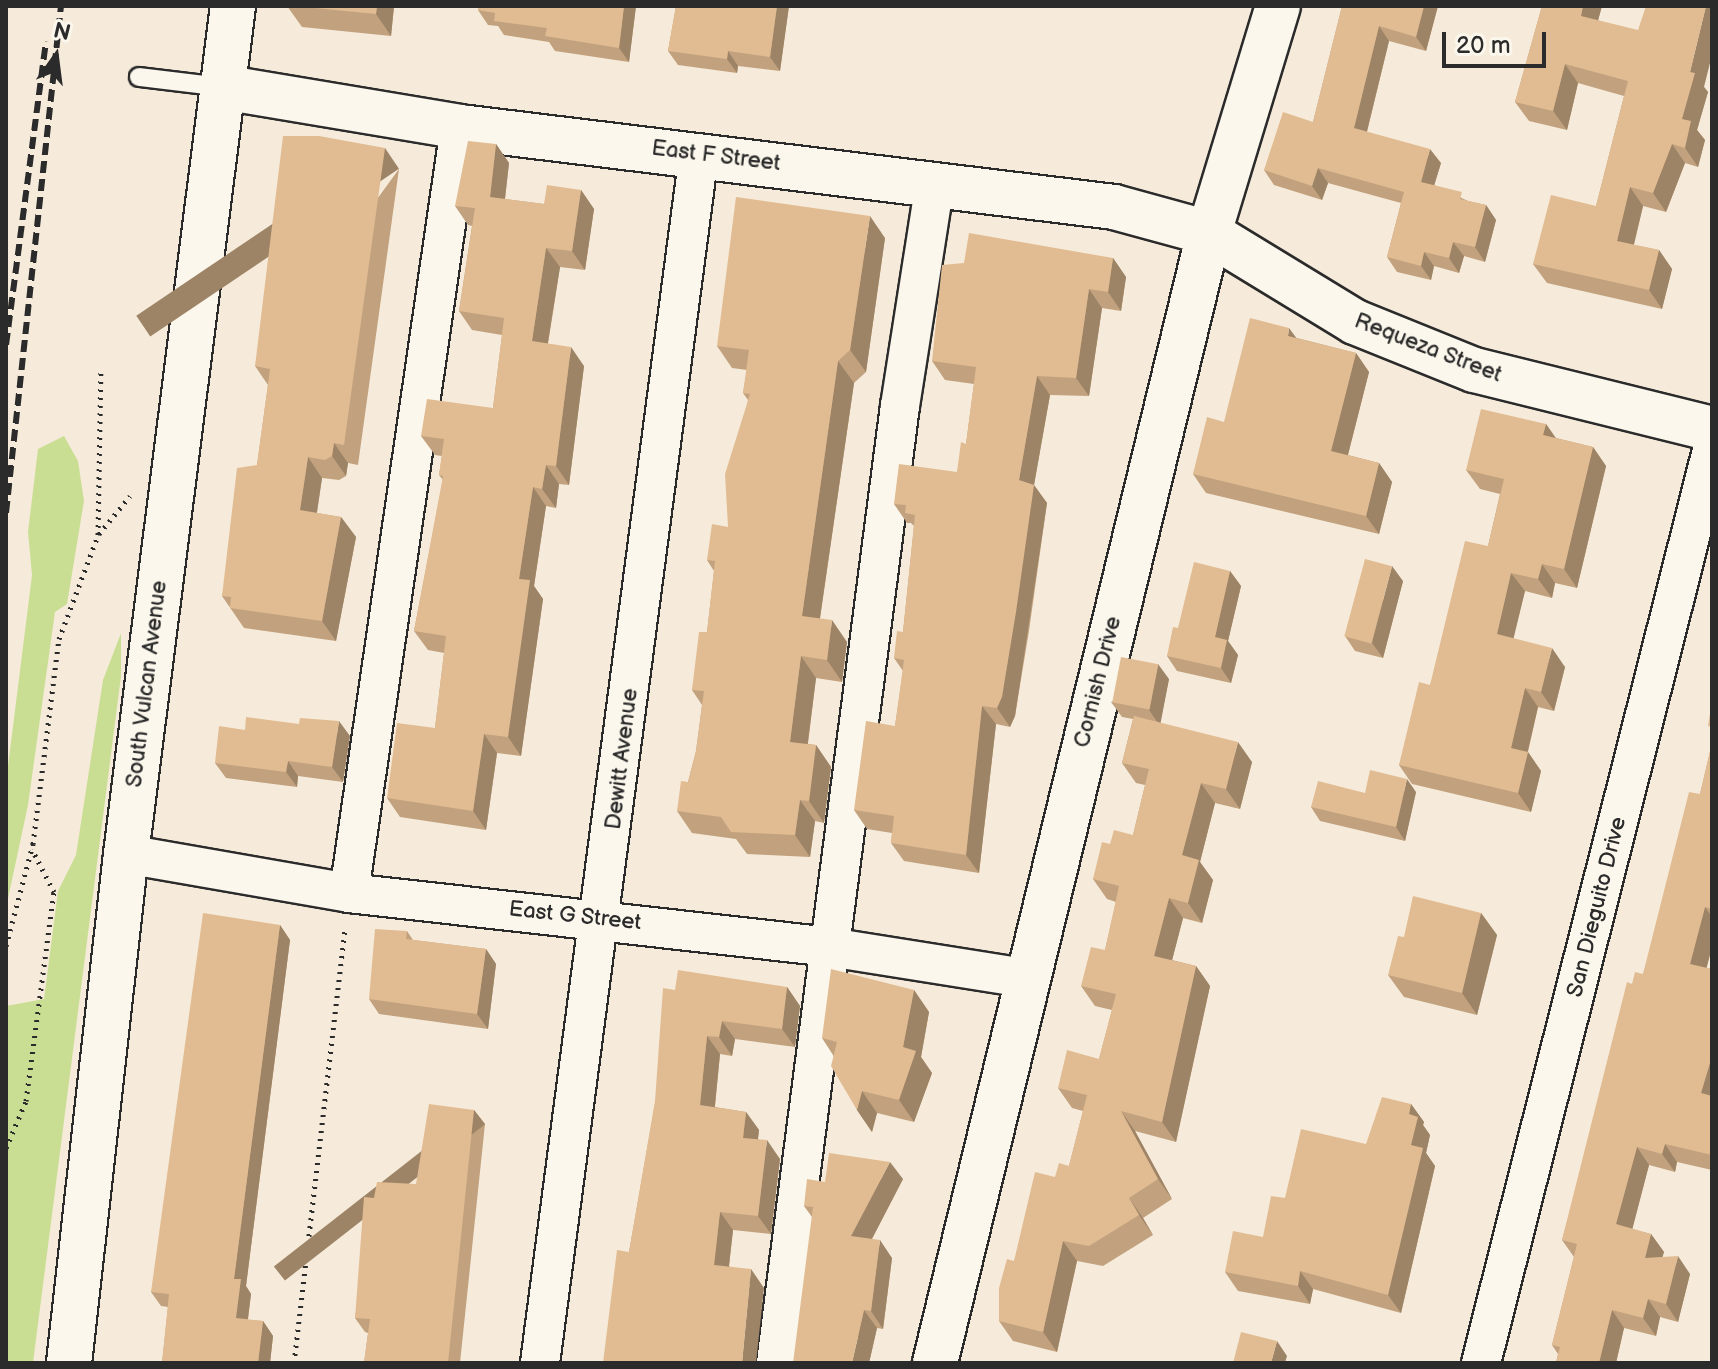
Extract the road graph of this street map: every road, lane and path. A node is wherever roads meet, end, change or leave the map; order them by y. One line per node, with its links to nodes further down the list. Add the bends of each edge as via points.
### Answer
1 (233, 6): 4 (street, South Vulcan Avenue)
2 (1278, 6): 8 (street, Cornish Drive)
3 (139, 77): 4 (lane)
4 (222, 87): 5 (street, East F Street); 13 (street, South Vulcan Avenue)
5 (460, 127): 6 (street, East F Street); 14 (street)
6 (699, 154): 7 (street, East F Street); 15 (street, Dewitt Avenue)
7 (935, 183): 8 (street, East F Street, via 1114,207); 17 (street, via 900,406)
8 (1209, 233): 10 (street, Requeza Street, via 1355,322 1474,370); 18 (street, Cornish Drive)
9 (101, 371): 12 (path, via 98,535 59,639)
10 (1712, 429)
11 (1712, 450): 25 (street, San Dieguito Drive)
12 (32, 848): 16 (path); 19 (path, via 54,892 26,1101)
13 (126, 854): 14 (street, East G Street); 20 (street, South Vulcan Avenue)
14 (349, 893): 15 (street, East G Street); 21 (path)
15 (601, 918): 17 (street, East G Street); 22 (street, Dewitt Avenue)
16 (6, 946)
17 (829, 947): 18 (street, East G Street); 23 (street)
18 (1025, 978): 24 (street, Cornish Drive)
19 (6, 1148)
20 (69, 1363)
21 (294, 1363)
22 (540, 1363)
23 (776, 1363)
24 (935, 1363)
25 (1481, 1363)

